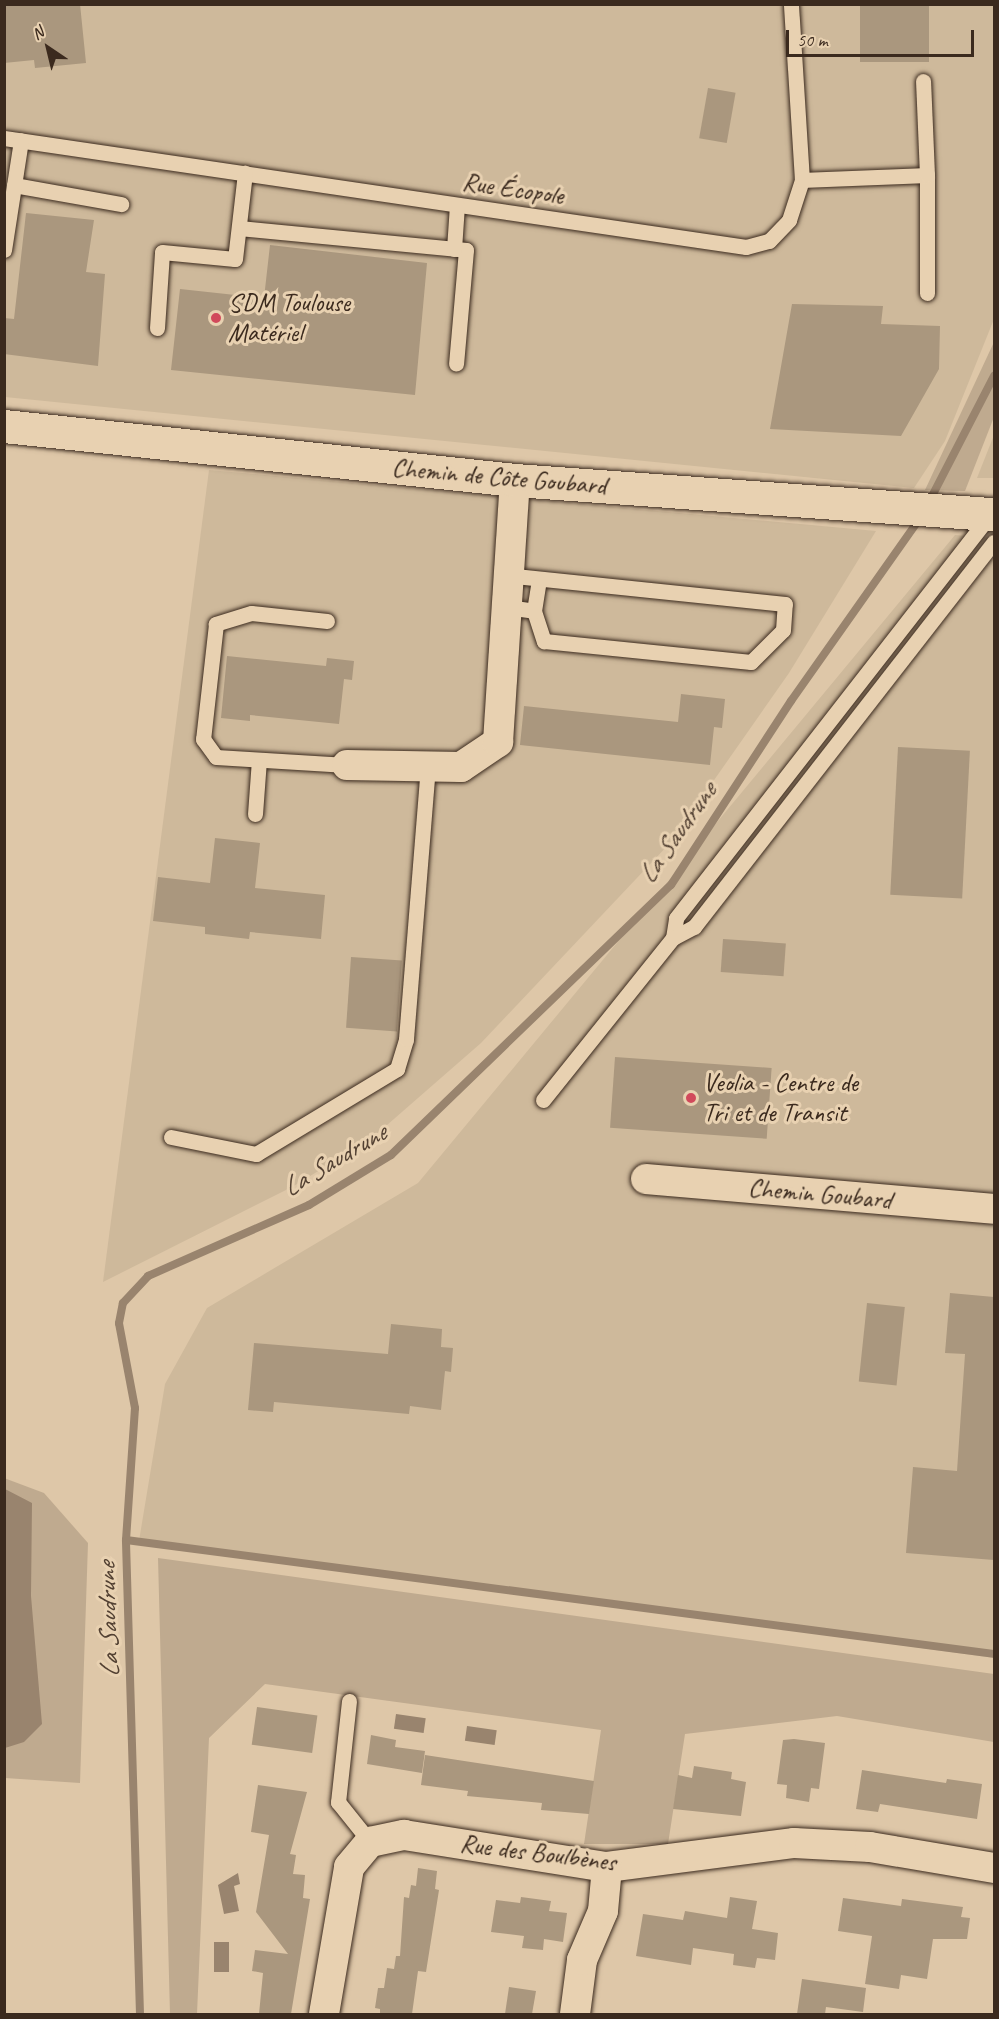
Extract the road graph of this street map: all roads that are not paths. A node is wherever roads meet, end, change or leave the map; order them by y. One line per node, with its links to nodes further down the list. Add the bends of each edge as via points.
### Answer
1 (791, 4): 7 (lane, Rue Écopole)
2 (923, 81): 6 (lane)
3 (4, 138): 4 (lane, Rue Écopole)
4 (21, 140): 5 (lane, Rue Écopole); 8 (lane)
5 (245, 174): 10 (lane, Rue Écopole); 11 (lane)
6 (927, 175): 7 (lane); 14 (lane)
7 (802, 180): 10 (lane, Rue Écopole, via 789,220 769,241 746,247)
8 (14, 185): 9 (lane); 13 (lane)
9 (121, 204)
10 (457, 205): 12 (lane)
11 (239, 228): 12 (lane); 15 (lane, via 236,259 162,252)
12 (454, 249): 16 (lane, via 466,250)
13 (4, 250)
14 (927, 293)
15 (157, 328)
16 (456, 364)
17 (4, 426): 18 (main road, Chemin de Côte Goubard)
18 (515, 480): 19 (main road, Chemin de Côte Goubard); 20 (street)
19 (993, 519): 27 (lane, via 694,927); 27 (lane, via 676,918)
20 (525, 578): 21 (street); 21 (lane, via 785,604 783,630 751,662 544,641)
21 (521, 609): 25 (street, via 498,742 461,767)
22 (327, 621): 23 (lane, via 251,613 216,624 203,739 216,757)
23 (258, 760): 24 (lane); 26 (lane)
24 (347, 765): 25 (street)
25 (428, 767): 29 (lane, via 415,834 406,1039 397,1069 256,1154)
26 (255, 814)
27 (673, 938): 28 (lane)
28 (543, 1100)
29 (171, 1137)
30 (646, 1179): 31 (street, Chemin Goubard)
31 (994, 1209)
32 (349, 1701): 33 (lane, via 338,1802)
33 (370, 1842): 34 (street, Rue des Boulbènes, via 404,1835); 36 (street, via 349,1867)
34 (607, 1867): 35 (street, Rue des Boulbènes, via 794,1843 870,1847); 37 (street, via 603,1911 582,1960)
35 (994, 1868)
36 (324, 2014)
37 (575, 2014)

